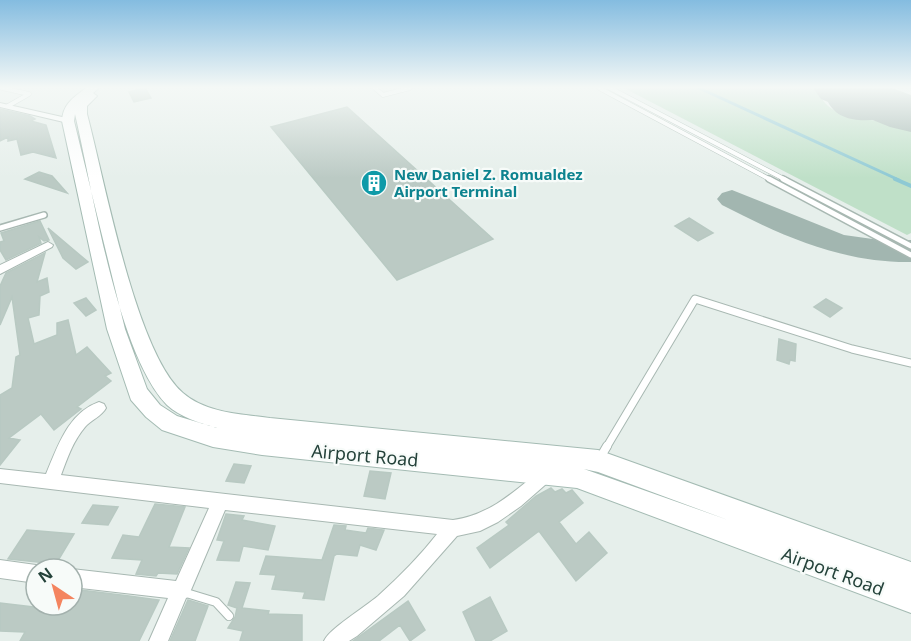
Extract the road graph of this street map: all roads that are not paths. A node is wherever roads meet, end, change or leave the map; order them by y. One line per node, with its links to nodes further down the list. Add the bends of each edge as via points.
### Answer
1 (81, 118): 15 (main road, Airport Road, via 116,329 138,394 153,411 170,423 213,437 262,445 399,449)
2 (656, 118): 5 (lane)
3 (667, 118): 4 (lane)
4 (722, 147): 5 (lane); 9 (lane)
5 (715, 149): 10 (lane)
6 (44, 215): 7 (lane)
7 (0, 228)
8 (48, 245): 11 (street)
9 (911, 246)
10 (911, 255)
11 (0, 270)
12 (911, 363): 14 (lane, via 852,349 695,299)
13 (99, 408): 17 (street, via 76,426)
14 (598, 461): 15 (main road, Airport Road); 22 (main road, Airport Road)
15 (548, 463): 19 (street, via 487,520 471,528); 25 (main road, Airport Road)
16 (0, 476): 17 (street)
17 (51, 480): 18 (street)
18 (220, 502): 19 (street); 24 (street)
19 (453, 528): 28 (street, via 406,585)
20 (0, 569): 21 (street)
21 (24, 572)
22 (911, 575)
23 (84, 579): 24 (street)
24 (182, 591): 26 (lane, via 216,602); 27 (street)
25 (911, 599)
26 (229, 616)
27 (158, 641)
28 (333, 641)

